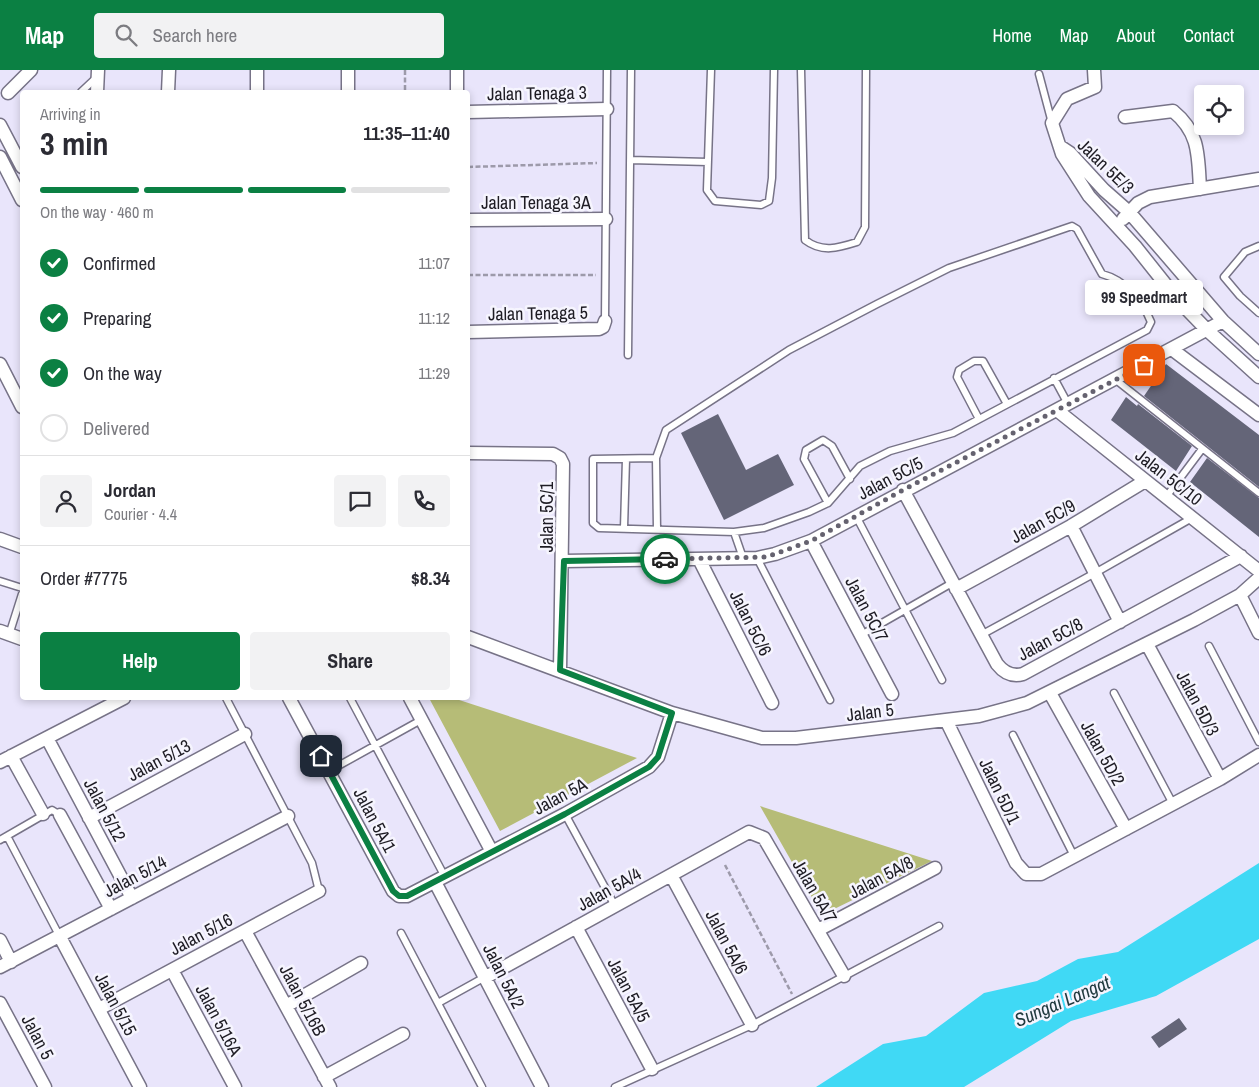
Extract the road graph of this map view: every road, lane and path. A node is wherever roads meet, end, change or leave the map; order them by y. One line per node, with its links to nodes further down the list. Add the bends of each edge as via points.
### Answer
1 (31, 70): 23 (street)
2 (169, 70): 18 (street)
3 (257, 70): 19 (street)
4 (348, 70): 20 (street)
5 (405, 70): 21 (path)
6 (457, 70): 22 (street)
7 (607, 70): 24 (lane)
8 (631, 70): 31 (lane)
9 (711, 70): 32 (lane)
10 (774, 70): 32 (lane, via 769,201 761,205 715,201 707,190)
11 (801, 70): 12 (lane, via 806,240 815,247 838,248 857,242 865,227)
12 (866, 70)
13 (1094, 70): 27 (street, via 1095,87 1067,99)
14 (97, 73): 16 (lane); 17 (street)
15 (1039, 74): 27 (lane)
16 (84, 90)
17 (97, 90)
18 (168, 90)
19 (257, 90)
20 (348, 90)
21 (405, 90)
22 (457, 90)
23 (8, 93)
24 (607, 109): 25 (street, Jalan Tenaga 3); 34 (lane)
25 (470, 112)
26 (1125, 117): 37 (street, via 1173,111 1188,123 1197,149)
27 (1052, 123): 29 (street)
28 (0, 125): 33 (street)
29 (1060, 146): 39 (street, Jalan 5E/3, via 1070,152); 42 (street, Jalan 5E/3, via 1089,196)
30 (0, 158): 38 (street)
31 (630, 160): 32 (lane); 53 (lane)
32 (708, 162)
33 (20, 163)
34 (606, 163): 35 (path); 40 (lane)
35 (470, 167)
36 (1259, 179): 37 (street)
37 (1200, 189): 39 (street, via 1150,197)
38 (20, 196)
39 (1129, 212): 42 (street); 47 (street, Jalan 5E/3)
40 (606, 219): 41 (street, Jalan Tenaga 3A); 45 (lane)
41 (470, 220)
42 (1117, 226): 49 (street, Jalan 5E/3)
43 (1259, 246): 46 (lane, via 1245,252 1224,277)
44 (470, 275): 45 (path)
45 (605, 275): 48 (lane)
46 (1259, 313)
47 (1223, 321): 49 (street); 52 (street, Jalan 5E/3)
48 (605, 322): 50 (street, Jalan Tenaga 5, via 599,329)
49 (1207, 330): 51 (street, Jalan 5C/5); 55 (street, Jalan 5E/3)
50 (470, 332)
51 (1173, 350): 57 (street, Jalan 5C/5); 61 (street)
52 (1259, 354)
53 (628, 355)
54 (0, 364): 58 (street)
55 (1259, 377)
56 (1054, 378): 59 (lane); 60 (lane); 65 (lane, via 1147,330 1151,322 1146,310 1126,285 1102,274 1077,229 1072,226 949,268 789,350 666,430)
57 (1116, 380): 60 (street, Jalan 5C/5); 63 (lane)
58 (20, 403)
59 (1007, 404): 62 (lane); 62 (lane, via 983,361 974,361 959,370 957,377)
60 (1063, 408): 68 (street, Jalan 5C/10); 69 (street, Jalan 5C/5)
61 (1259, 415)
62 (979, 419): 67 (lane, via 953,433 890,451 860,466)
63 (1202, 449): 70 (lane); 71 (lane)
64 (470, 453): 86 (street, Jalan 5C/1, via 553,454 560,458 563,464)
65 (656, 458): 66 (lane); 77 (lane)
66 (626, 459): 76 (lane); 76 (lane, via 593,459 593,523 599,528)
67 (850, 479): 72 (lane); 72 (lane, via 832,446 823,440 806,450 804,459)
68 (1145, 481): 71 (street, Jalan 5C/10); 75 (street, Jalan 5C/9)
69 (903, 490): 73 (street, Jalan 5C/5); 91 (street, Jalan 5C/8)
70 (1259, 494)
71 (1166, 496): 74 (street, Jalan 5C/10)
72 (828, 503): 78 (lane, via 764,528)
73 (856, 516): 80 (street, Jalan 5C/5); 95 (lane)
74 (1192, 517): 82 (street, Jalan 5C/10); 88 (lane)
75 (1071, 526): 88 (street); 91 (street, Jalan 5C/9)
76 (624, 528): 77 (lane)
77 (657, 529): 78 (lane)
78 (734, 532): 83 (lane)
79 (0, 539): 81 (street)
80 (811, 541): 84 (street, Jalan 5C/5); 99 (street, Jalan 5C/7)
81 (20, 546)
82 (1241, 556): 87 (street, Jalan 5C/10); 96 (street, Jalan 5C/8)
83 (738, 558): 84 (street, Jalan 5C/5); 85 (street, Jalan 5C/5)
84 (757, 558): 115 (lane)
85 (698, 559): 86 (street, Jalan 5C/5); 116 (street, Jalan 5C/6)
86 (564, 561): 105 (street, Jalan 5C/1)
87 (1259, 571)
88 (1095, 573): 96 (street); 100 (lane)
89 (1259, 578): 93 (street, Jalan 5)
90 (0, 581): 92 (lane)
91 (954, 586): 95 (lane); 100 (street, Jalan 5C/8)
92 (20, 587)
93 (1240, 595): 97 (street); 103 (street, Jalan 5)
94 (20, 599): 98 (lane)
95 (906, 609): 99 (lane); 106 (lane)
96 (1120, 622): 100 (street, Jalan 5C/8, via 1016,676 1002,671)
97 (1259, 632)
98 (5, 633): 102 (street)
99 (861, 635): 109 (street, Jalan 5C/7)
100 (981, 635)
101 (470, 637): 105 (street, Jalan 5)
102 (20, 638)
103 (1146, 644): 107 (street, Jalan 5); 128 (street, Jalan 5D/3)
104 (1209, 646): 123 (lane)
105 (560, 670): 117 (street, Jalan 5)
106 (942, 680)
107 (1050, 693): 119 (street, Jalan 5, via 1001,712); 135 (street, Jalan 5D/2)
108 (1114, 693): 129 (lane)
109 (892, 694)
110 (120, 700): 122 (street)
111 (227, 700): 120 (lane)
112 (290, 700): 127 (street, Jalan 5A/1)
113 (351, 700): 124 (lane)
114 (411, 700): 118 (street)
115 (830, 700)
116 (772, 703)
117 (672, 713): 119 (street, Jalan 5, via 762,738 796,738); 131 (street, Jalan 5A, via 655,762)
118 (421, 720): 124 (lane); 139 (street)
119 (946, 720): 140 (street, Jalan 5D/1, via 1016,863 1026,874 1041,874)
120 (245, 734): 133 (lane); 134 (street, Jalan 5/13)
121 (1013, 735): 140 (lane)
122 (47, 738): 126 (street); 134 (street, Jalan 5/12)
123 (1259, 742)
124 (375, 745): 127 (lane); 144 (lane)
125 (1259, 755): 128 (street)
126 (6, 759): 130 (street)
127 (328, 771): 144 (street, Jalan 5A/1, via 393,891 399,896 407,896)
128 (1220, 779): 129 (street)
129 (1173, 804): 135 (street)
130 (43, 814): 132 (lane, via 52,810); 137 (lane)
131 (565, 814): 139 (street, Jalan 5A); 147 (lane)
132 (60, 815): 148 (street)
133 (288, 816): 145 (lane, via 312,864); 146 (street, Jalan 5/14)
134 (89, 818): 146 (street, Jalan 5/12)
135 (1126, 829): 140 (street)
136 (749, 832): 143 (street, Jalan 5A/4); 152 (street, Jalan 5A/7, via 764,838)
137 (7, 836): 138 (lane); 154 (lane)
138 (0, 840)
139 (492, 852): 144 (street, Jalan 5A)
140 (1074, 856)
141 (725, 865): 161 (path)
142 (935, 868): 152 (street, Jalan 5A/8)
143 (671, 875): 147 (street, Jalan 5A/4); 166 (street, Jalan 5A/6)
144 (440, 879): 160 (street, Jalan 5A/2)
145 (319, 891): 151 (street, Jalan 5/16)
146 (132, 898): 148 (street, Jalan 5/14)
147 (615, 906): 150 (street, Jalan 5A/4)
148 (111, 909): 154 (street, Jalan 5/14)
149 (939, 926): 159 (lane)
150 (576, 927): 160 (street, Jalan 5A/4); 168 (street, Jalan 5A/5)
151 (245, 930): 158 (street, Jalan 5/16); 164 (street, Jalan 5/16B)
152 (818, 930): 159 (street, Jalan 5A/7)
153 (401, 933): 162 (lane)
154 (60, 937): 157 (street, Jalan 5/14); 165 (street, Jalan 5/15)
155 (0, 940): 157 (street)
156 (361, 963): 164 (street)
157 (6, 965)
158 (172, 970): 165 (street, Jalan 5/16); 172 (street, Jalan 5/16A)
159 (844, 976): 166 (lane)
160 (486, 977): 162 (lane); 174 (street, Jalan 5A/2)
161 (794, 996)
162 (438, 1003): 173 (lane)
163 (0, 1004): 170 (street, Jalan 5)
164 (286, 1006): 169 (street, Jalan 5/16B)
165 (99, 1009): 171 (street, Jalan 5/15)
166 (752, 1025): 168 (lane)
167 (403, 1034): 169 (street)
168 (652, 1069): 175 (lane)
169 (327, 1082)
170 (45, 1087)
171 (140, 1087)
172 (235, 1087)
173 (482, 1087)
174 (542, 1087)
175 (615, 1087)

